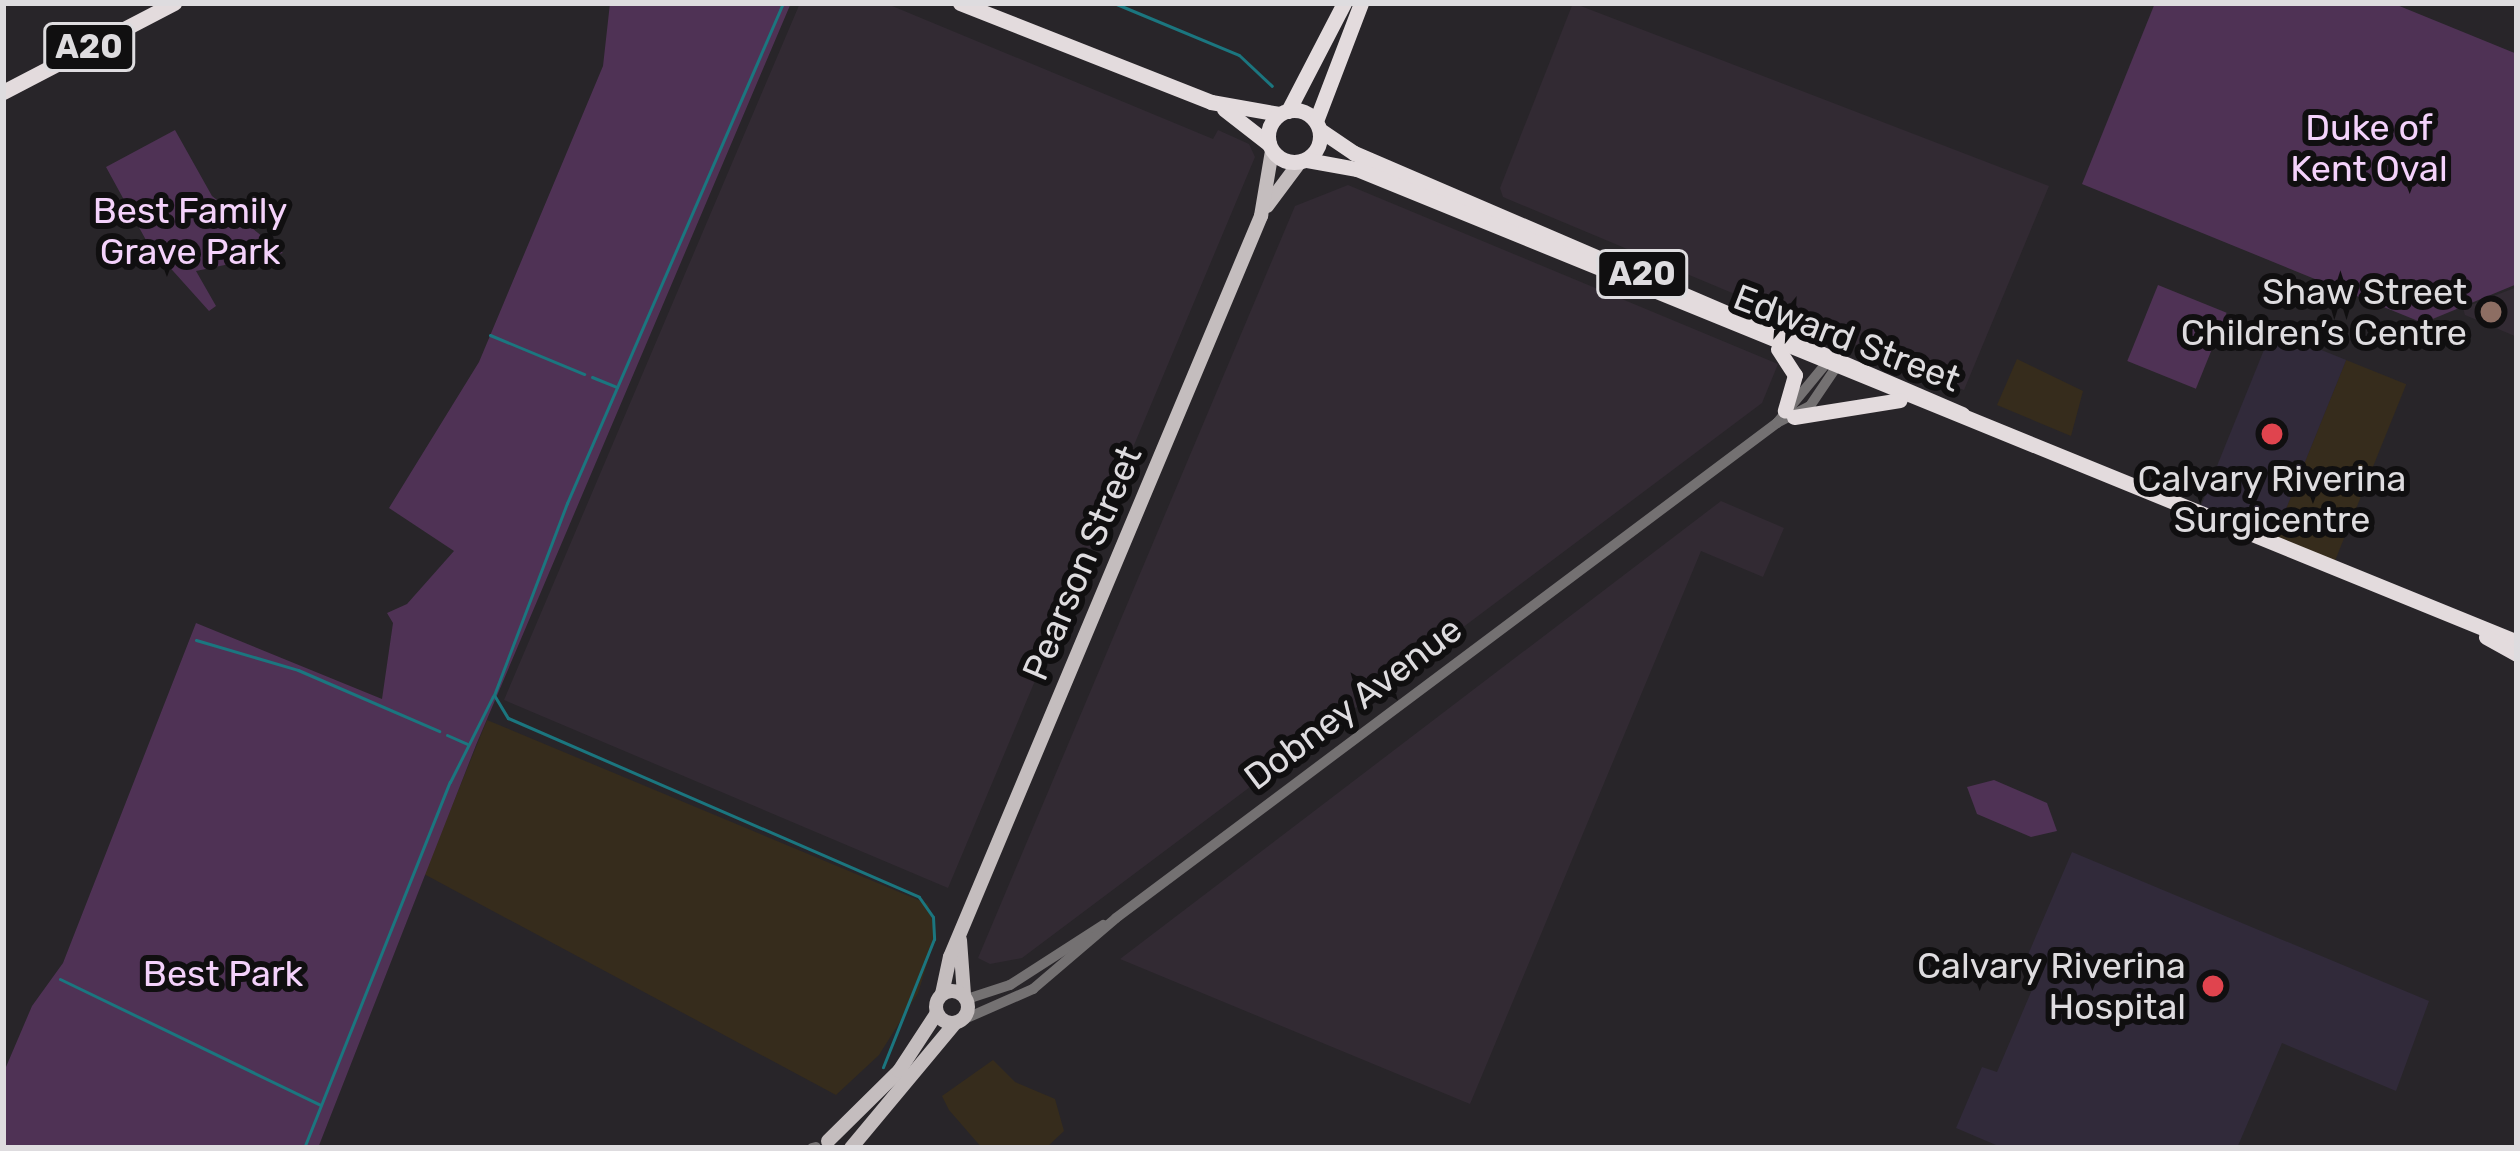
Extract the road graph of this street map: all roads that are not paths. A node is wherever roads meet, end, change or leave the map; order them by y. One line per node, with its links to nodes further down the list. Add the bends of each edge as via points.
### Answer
1 (174, 3): 5 (highway, A20)
2 (961, 3): 6 (highway, A20)
3 (1344, 3): 7 (highway)
4 (1361, 3): 8 (highway)
5 (3, 92)
6 (1211, 102): 7 (highway, A20); 9 (highway, A20)
7 (1283, 112): 8 (highway, A20); 9 (highway)
8 (1318, 125): 10 (highway); 13 (highway, Edward Street / A20, via 1354,153)
9 (1270, 147): 10 (highway, A20); 11 (main road, Pearson Street)
10 (1303, 161): 11 (main road, Pearson Street); 12 (highway, Edward Street / A20, via 1357,169)
11 (1261, 216): 21 (main road, Pearson Street)
12 (1768, 341): 13 (highway, Edward Street / A20); 16 (highway, via 1796,375)
13 (1829, 362): 14 (highway, Edward Street / A20); 15 (highway, Edward Street / A20); 16 (street, Dobney Avenue)
14 (1910, 400): 15 (highway, Edward Street / A20); 16 (highway)
15 (1964, 416): 17 (highway, Edward Street / A20)
16 (1785, 417): 20 (street, Dobney Avenue)
17 (2474, 629): 18 (highway, Edward Street / A20); 19 (highway, Edward Street / A20)
18 (2517, 641)
19 (2517, 654)
20 (1116, 918): 23 (street, via 1010,985); 25 (street, Dobney Avenue, via 1033,989)
21 (959, 934): 22 (main road, Pearson Street); 23 (main road, Pearson Street)
22 (942, 994): 23 (main road); 24 (main road, Pearson Street)
23 (965, 997): 25 (main road)
24 (937, 1013): 25 (main road); 26 (main road, via 899,1071)
25 (958, 1022): 27 (main road, Dobney Avenue)
26 (818, 1146): 27 (main road)
27 (847, 1148)

